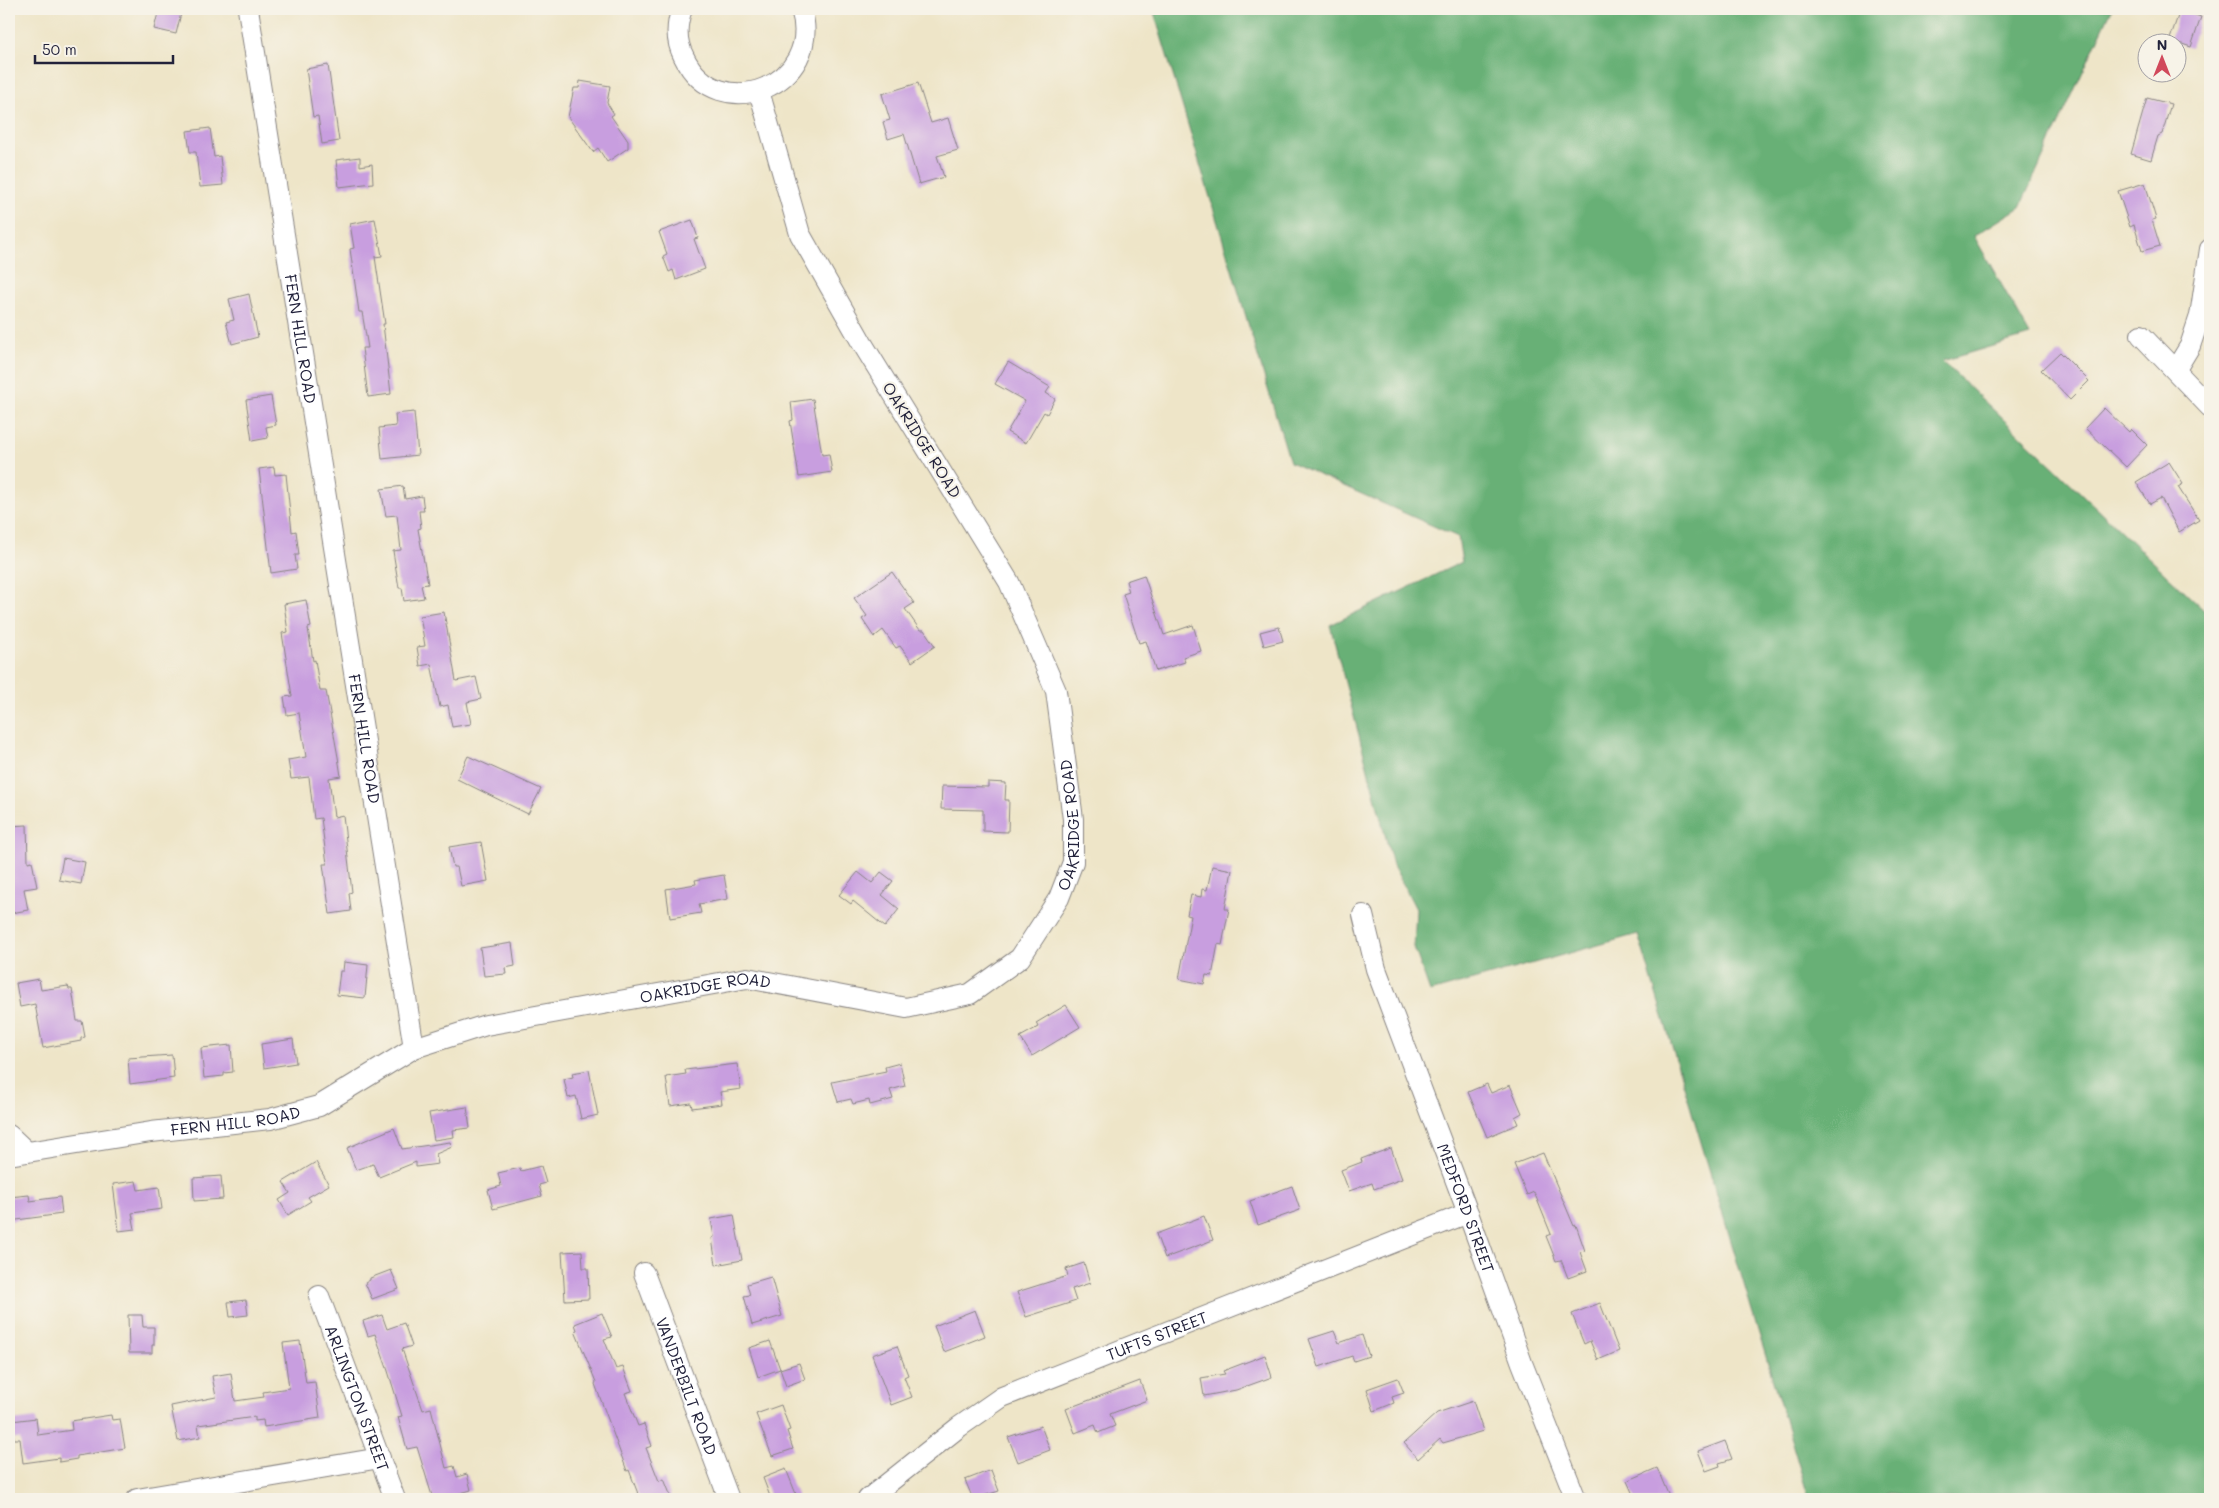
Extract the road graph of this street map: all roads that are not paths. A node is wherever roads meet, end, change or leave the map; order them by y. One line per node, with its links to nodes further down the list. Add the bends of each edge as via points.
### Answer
1 (248, 9): 10 (street, FERN HILL ROAD)
2 (682, 9): 4 (street, via 678,25 680,46 698,77 723,91 737,94)
3 (801, 9): 4 (street, via 804,31 798,59 779,81)
4 (759, 91): 10 (street, OAKRIDGE ROAD, via 800,234 862,343 1009,582 1056,690 1073,819 1073,862 1059,898 1020,958 970,994 906,1008 746,978 486,1025)
5 (2210, 249): 7 (street, via 2200,316 2190,346)
6 (2141, 335): 7 (street)
7 (2176, 369): 8 (street)
8 (2210, 407)
9 (1363, 915): 13 (street, MEDFORD STREET, via 1376,969)
10 (414, 1048): 12 (street, FERN HILL ROAD, via 319,1106 270,1119 151,1132)
11 (9, 1135): 12 (street)
12 (18, 1154)
13 (1468, 1213): 20 (street, TUFTS STREET, via 1002,1397); 21 (street, MEDFORD STREET)
14 (644, 1274): 19 (street, VANDERBILT ROAD)
15 (319, 1296): 16 (street, ARLINGTON STREET)
16 (380, 1458): 17 (street); 18 (street, ARLINGTON STREET)
17 (137, 1499)
18 (395, 1499)
19 (729, 1499)
20 (868, 1499)
21 (1576, 1499)

